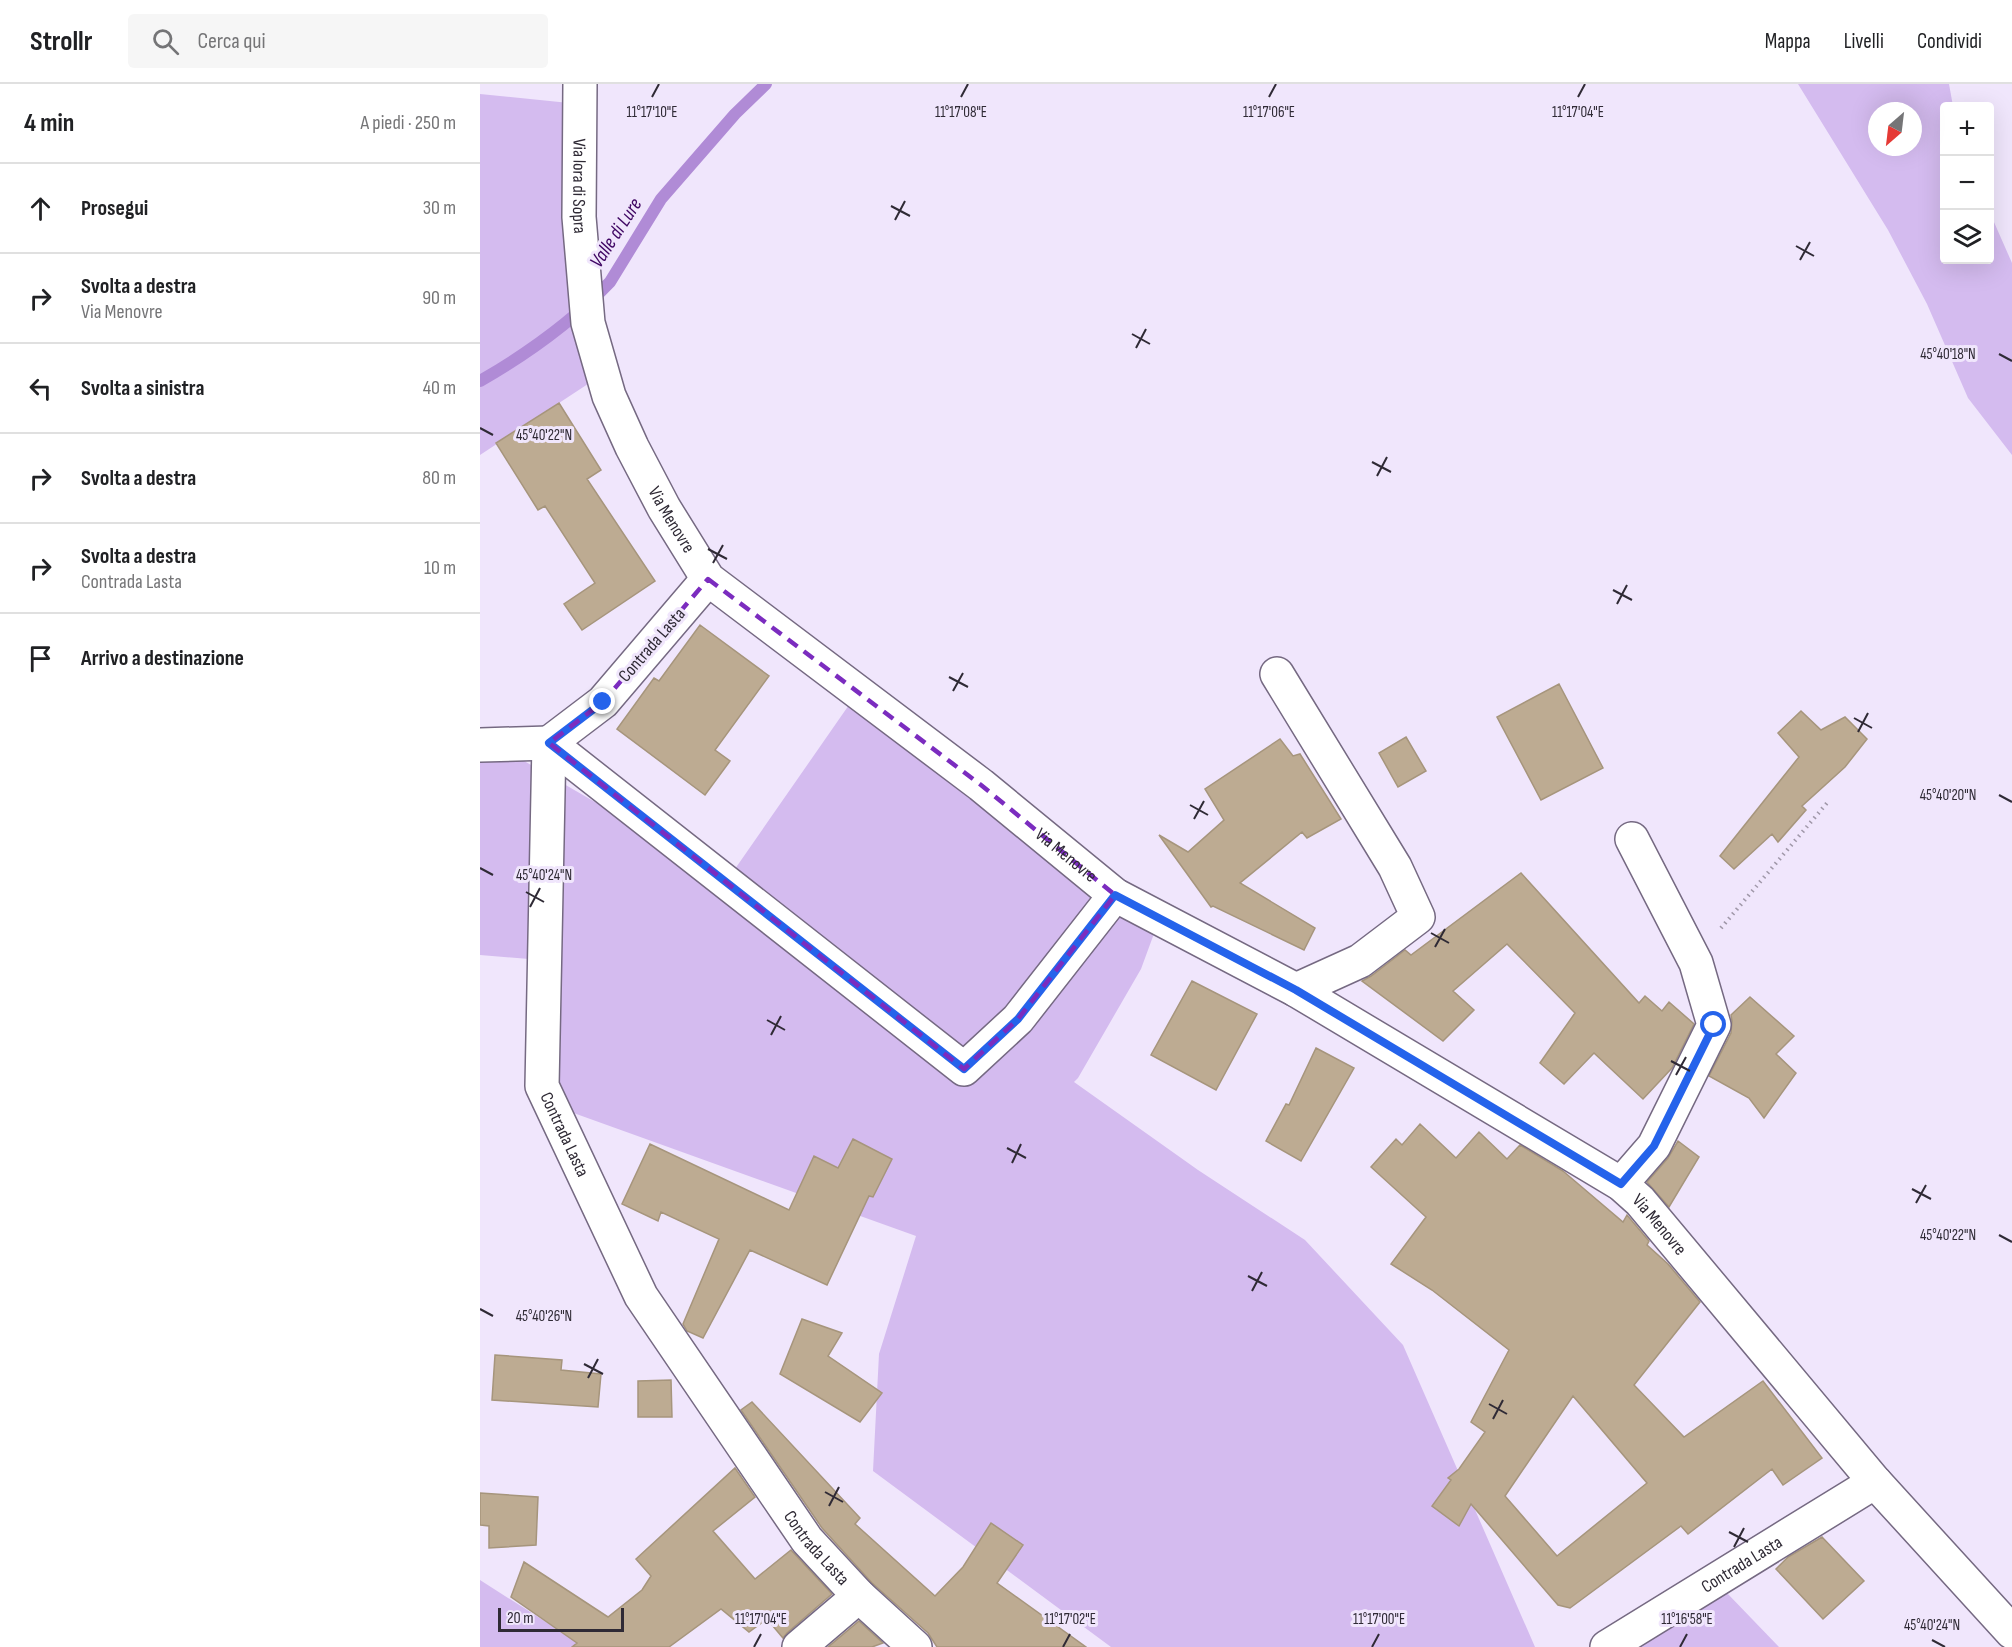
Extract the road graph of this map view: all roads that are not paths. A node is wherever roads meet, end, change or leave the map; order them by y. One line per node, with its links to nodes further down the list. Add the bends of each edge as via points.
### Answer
1 (580, 84): 2 (street, Via lora di Sopra, via 579,217)
2 (588, 323): 3 (street, Via Menovre, via 609,396 632,447)
3 (708, 579): 5 (street, Contrada Lasta, via 603,702); 8 (street, Via Menovre, via 981,785)
4 (1277, 674): 9 (street, via 1395,867 1418,917 1360,961)
5 (549, 743): 6 (street); 8 (street, via 964,1069 1018,1019); 12 (street, Contrada Lasta, via 543,1086 641,1296 807,1540)
6 (480, 745)
7 (1632, 839): 10 (street, via 1696,963 1714,1025 1654,1146)
8 (1115, 895): 9 (street, Via Menovre)
9 (1296, 990): 10 (street, Via Menovre)
10 (1621, 1184): 11 (street, Via Menovre, via 1640,1201)
11 (1875, 1482): 13 (street, Via Menovre); 16 (street, Contrada Lasta)
12 (859, 1596): 14 (street); 15 (street, Contrada Lasta)
13 (2012, 1632)
14 (799, 1647)
15 (915, 1647)
16 (1607, 1647)

